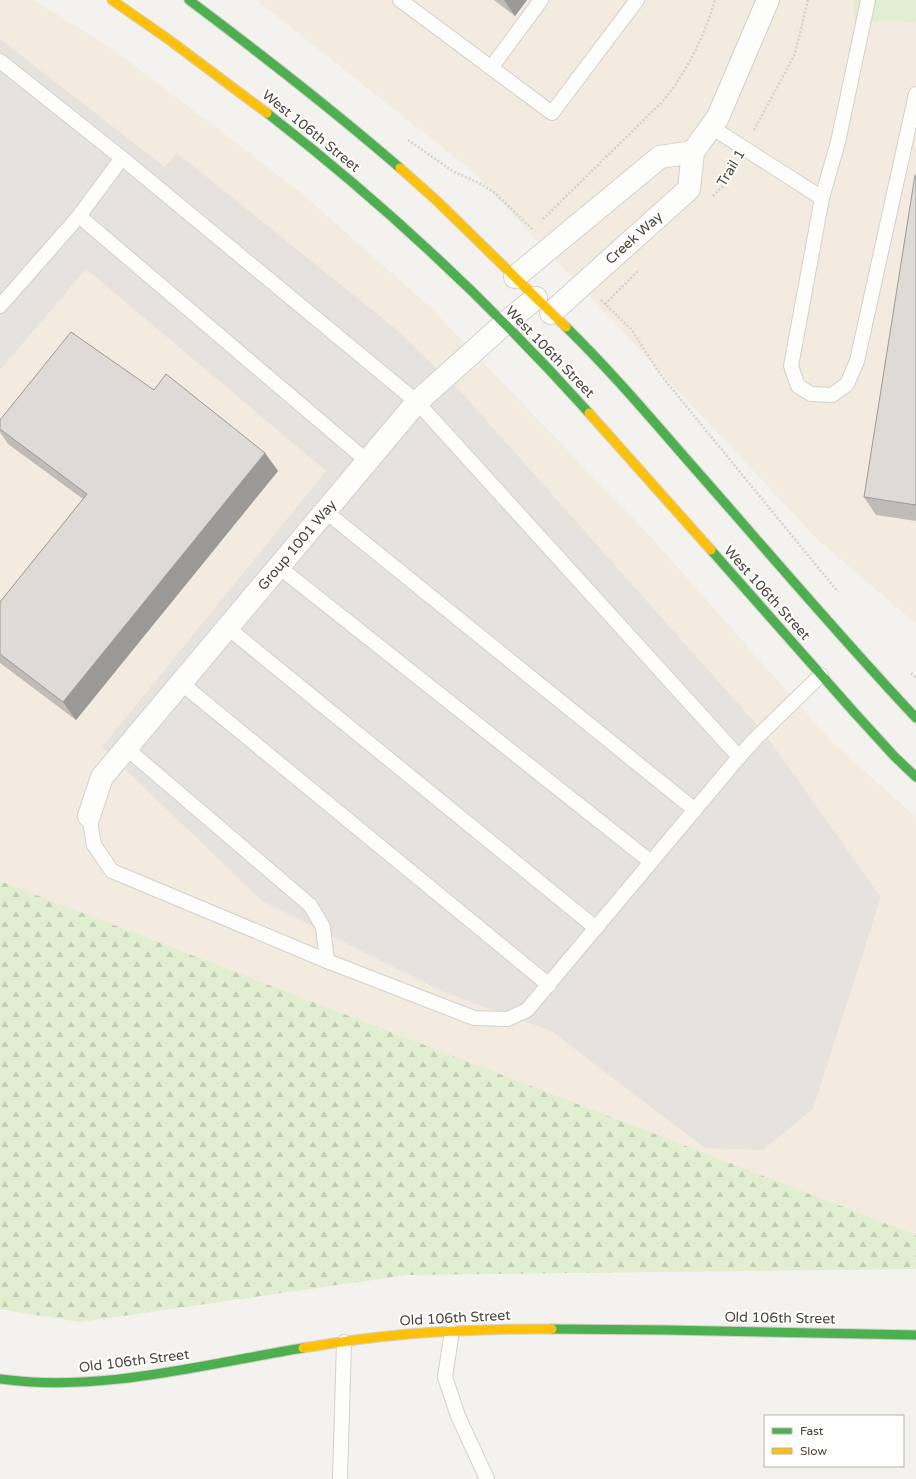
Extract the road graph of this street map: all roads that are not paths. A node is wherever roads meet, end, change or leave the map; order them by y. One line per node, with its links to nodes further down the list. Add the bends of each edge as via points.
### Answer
1 (112, 0): 19 (street, West 106th Street, via 192,55 343,174 459,279)
2 (189, 0): 16 (street, West 106th Street, via 361,134 437,201)
3 (400, 0): 9 (lane)
4 (541, 0): 9 (lane)
5 (637, 0): 9 (lane, via 552,113)
6 (768, 0): 11 (street, Creek Way)
7 (868, 0): 14 (lane, via 838,142)
8 (0, 61): 13 (lane)
9 (491, 68)
10 (916, 94): 14 (lane, via 857,361 847,384 832,395 811,394 798,386 791,366)
11 (711, 127): 12 (street, Creek Way); 14 (lane)
12 (693, 152): 16 (street, via 660,157); 17 (street, Creek Way, via 689,189)
13 (122, 158): 15 (lane); 20 (lane)
14 (822, 198)
15 (79, 216): 18 (lane); 21 (lane)
16 (515, 277): 17 (street, West 106th Street)
17 (543, 305): 19 (street, Group 1001 Way); 27 (street, West 106th Street, via 593,354 640,406)
18 (0, 306)
19 (504, 324): 20 (street, Group 1001 Way); 25 (street, West 106th Street, via 584,407)
20 (417, 402): 21 (street, Group 1001 Way); 29 (lane)
21 (367, 461): 22 (street, Group 1001 Way)
22 (325, 511): 23 (street, Group 1001 Way); 31 (lane)
23 (279, 567): 24 (street, Group 1001 Way); 33 (lane)
24 (228, 628): 26 (street, Group 1001 Way); 34 (lane)
25 (821, 675): 29 (lane); 30 (street, West 106th Street)
26 (181, 684): 28 (street, Group 1001 Way); 36 (lane)
27 (916, 718)
28 (126, 748): 32 (street, Group 1001 Way, via 102,777); 35 (lane, via 310,905 323,927)
29 (739, 757): 31 (lane)
30 (916, 777)
31 (695, 810): 33 (lane)
32 (90, 816): 35 (lane, via 94,845 112,871)
33 (651, 862): 34 (lane)
34 (596, 928): 36 (lane)
35 (327, 961): 36 (lane, via 474,1018 508,1019 527,1010)
36 (549, 985)
37 (452, 1331): 38 (street, Old 106th Street, via 624,1329); 39 (street, Old 106th Street); 42 (lane, via 445,1377 458,1416)
38 (916, 1335)
39 (344, 1342): 40 (street, Old 106th Street, via 142,1376 54,1383); 41 (lane)
40 (0, 1379)
41 (340, 1479)
42 (487, 1479)

